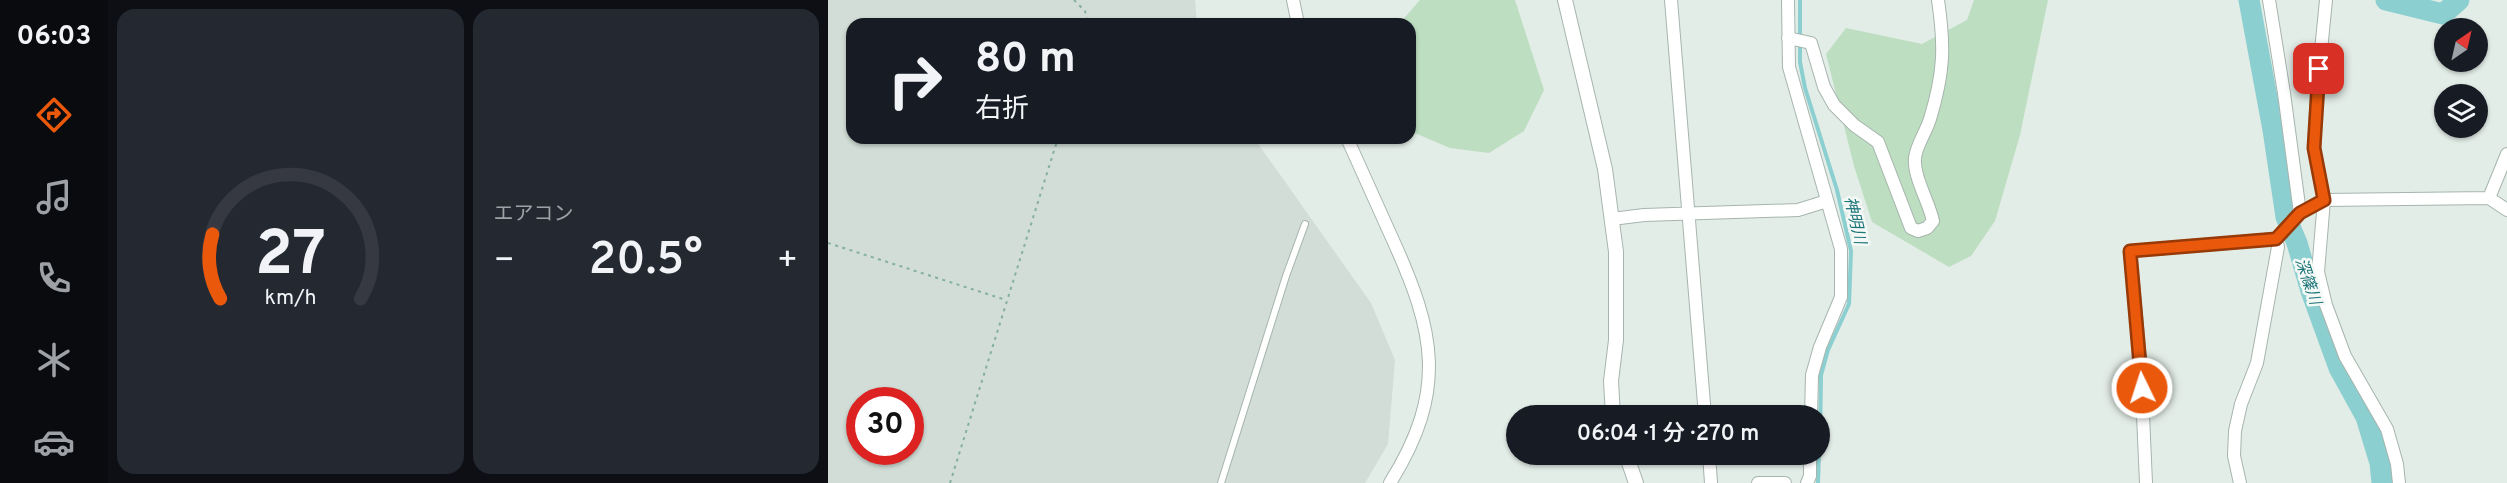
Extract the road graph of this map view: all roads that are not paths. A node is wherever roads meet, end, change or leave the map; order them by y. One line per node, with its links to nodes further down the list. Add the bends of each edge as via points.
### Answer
1 (1293, 0): 8 (street)
2 (1565, 0): 18 (street, via 1605,169)
3 (1671, 0): 16 (street)
4 (1788, 0): 9 (street)
5 (1938, 0): 9 (street, via 1943,64 1931,116 1915,157 1933,221 1918,231 1911,228 1878,142 1854,126 1834,105 1824,87 1811,43)
6 (2269, 0): 17 (street)
7 (2326, 0): 13 (street, via 2314,148)
8 (1297, 18)
9 (1795, 40): 14 (street, via 1789,67)
10 (1350, 144): 28 (street, via 1412,281 1427,330 1430,361 1421,420)
11 (2507, 154): 12 (street)
12 (2489, 198): 13 (street); 15 (street)
13 (2324, 200): 17 (street); 36 (street, via 2318,272 2326,305 2345,356 2387,429)
14 (1827, 201): 16 (street, via 1798,210); 23 (street, via 1842,249 1841,297 1812,375)
15 (2507, 210)
16 (1688, 213): 18 (street); 22 (street)
17 (2300, 213): 20 (street)
18 (1612, 219): 21 (street, via 1617,291)
19 (1305, 224): 27 (lane)
20 (2276, 239): 34 (street, via 2130,251); 35 (street, via 2278,247 2262,341 2235,431 2234,456)
21 (1612, 405)
22 (1703, 405)
23 (1811, 405)
24 (1630, 465): 29 (street)
25 (1709, 465): 30 (street)
26 (1810, 465): 33 (street)
27 (1221, 483)
28 (1390, 483)
29 (1636, 483)
30 (1711, 483)
31 (1758, 483): 32 (street)
32 (1785, 483)
33 (1807, 483)
34 (2146, 483)
35 (2240, 483)
36 (2399, 483)

